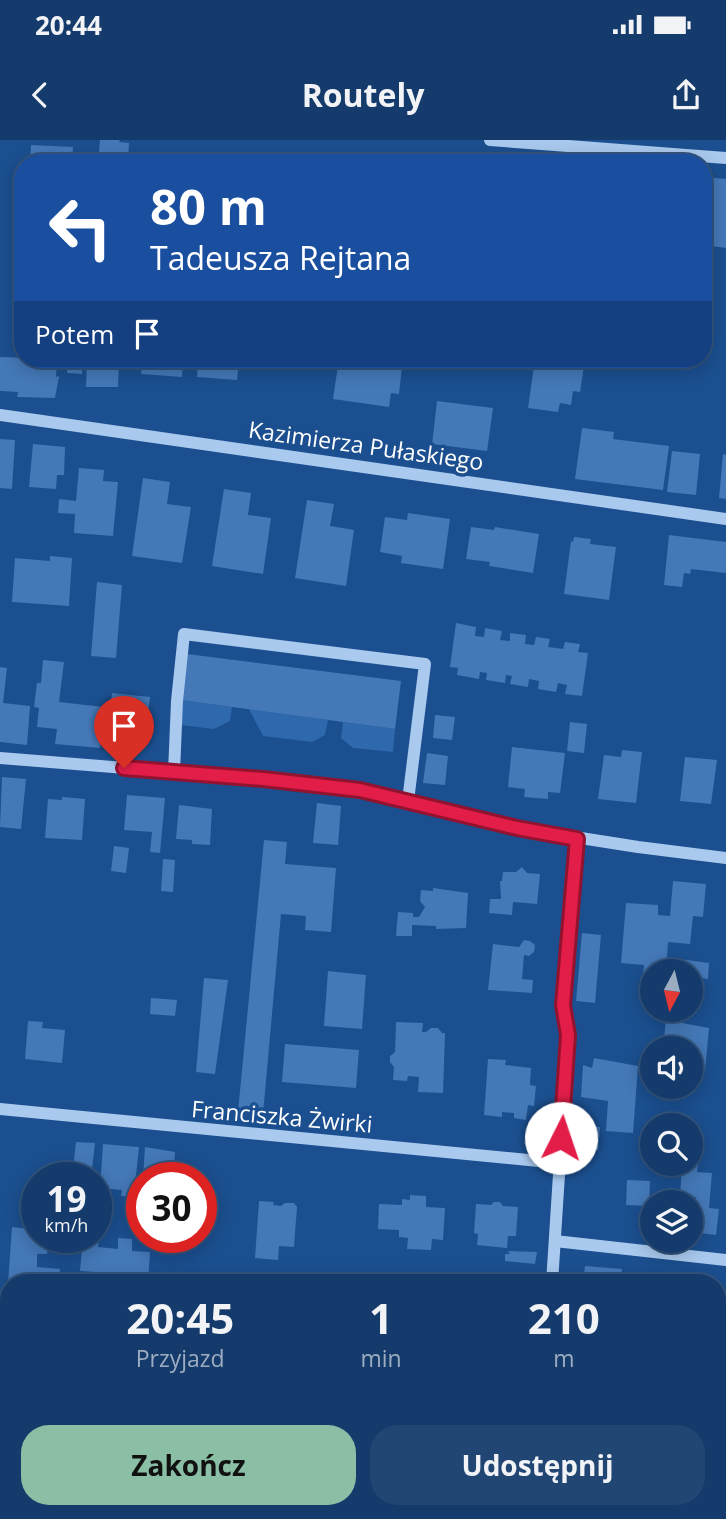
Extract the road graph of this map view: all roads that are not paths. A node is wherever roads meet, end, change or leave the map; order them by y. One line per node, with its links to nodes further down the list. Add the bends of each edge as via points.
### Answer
1 (490, 140): 2 (street)
2 (674, 154)
3 (0, 415): 4 (street, Kazimierza Pułaskiego)
4 (726, 519)
5 (0, 758): 6 (street)
6 (174, 772): 7 (street, via 360,790); 7 (street, via 184,634 425,664)
7 (408, 801): 8 (street)
8 (577, 839): 9 (street); 11 (street, via 563,1005 568,1035)
9 (726, 858)
10 (0, 1109): 11 (street, Franciszka Żwirki)
11 (559, 1163): 12 (street)
12 (555, 1241): 13 (street); 14 (street)
13 (726, 1260)
14 (553, 1274)

